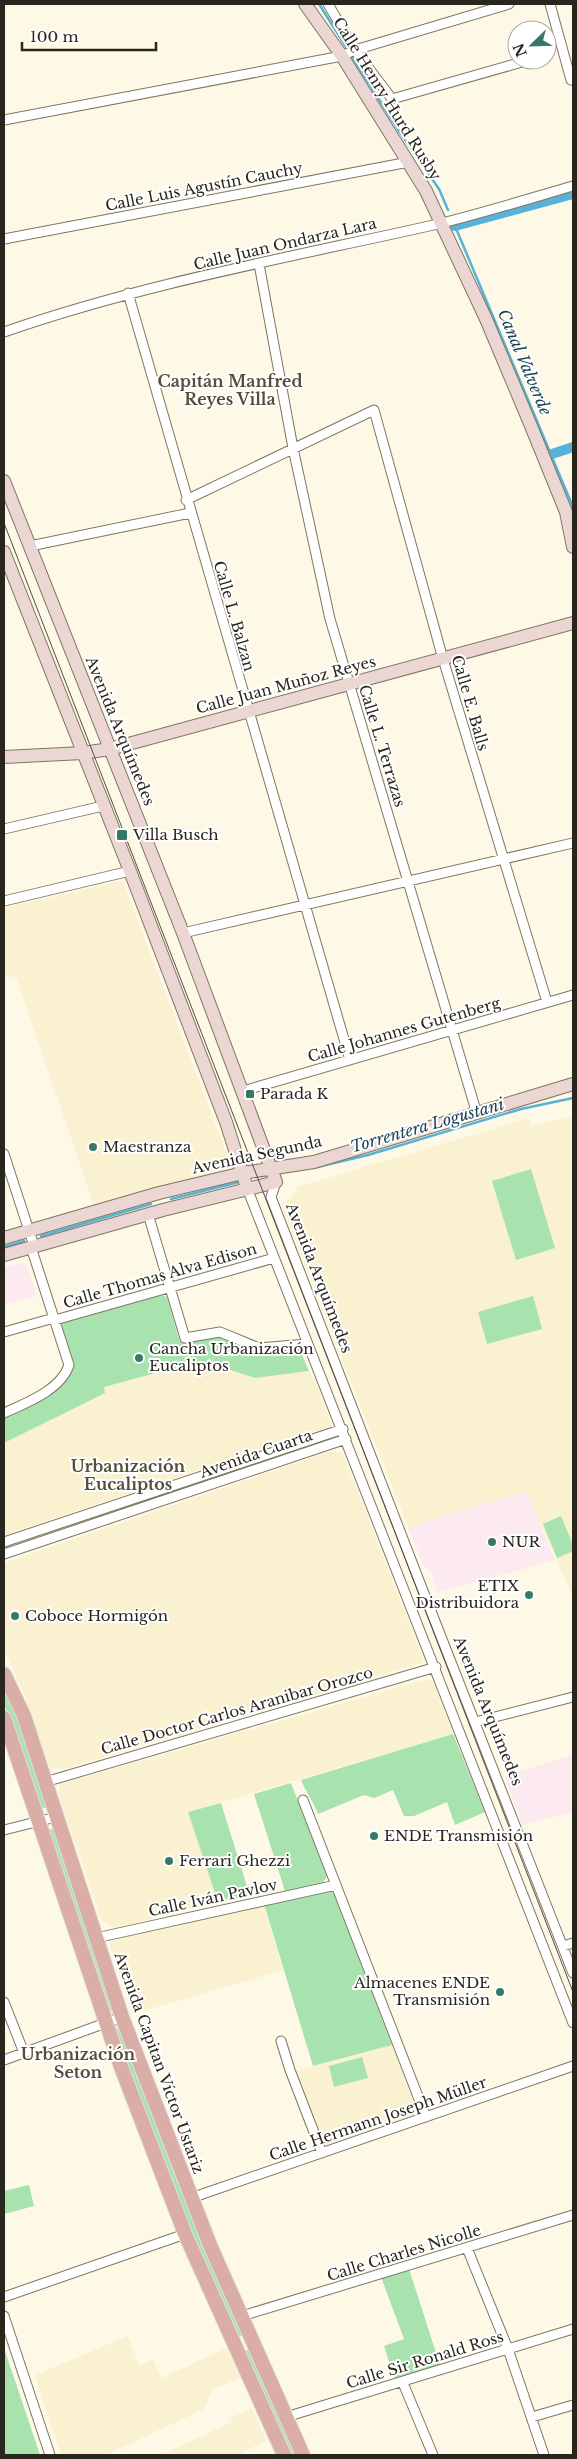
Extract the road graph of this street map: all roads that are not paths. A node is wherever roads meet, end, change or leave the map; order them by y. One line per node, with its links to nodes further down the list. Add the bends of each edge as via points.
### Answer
1 (306, 4): 6 (main road, Calle Henry Hurd Rusby)
2 (328, 4): 5 (street, Calle Henry Hurd Rusby)
3 (509, 4): 5 (street)
4 (550, 4): 8 (street)
5 (355, 50): 6 (street); 7 (street, Calle Henry Hurd Rusby, via 392,99)
6 (342, 56): 9 (street); 10 (main road, Calle Henry Hurd Rusby)
7 (507, 66)
8 (571, 80)
9 (4, 120)
10 (410, 162): 12 (main road, Calle Henry Hurd Rusby); 13 (street, Calle Luis Agustín Cauchy)
11 (573, 186): 12 (street, Calle Juan Ondarza Lara)
12 (440, 223): 14 (street, Calle Juan Ondarza Lara); 22 (main road, Calle Henry Hurd Rusby, via 486,320 566,512)
13 (4, 238)
14 (258, 264): 15 (street, Calle Juan Ondarza Lara); 17 (street, Calle L. Terrazas)
15 (128, 293): 16 (street, Calle Juan Ondarza Lara); 19 (street, Calle L. Balzan)
16 (4, 332)
17 (293, 448): 19 (street); 26 (street, Calle E. Balls, via 374,410); 27 (street, Calle L. Terrazas, via 330,619)
18 (4, 481): 21 (main road, Avenida Arquímedes)
19 (186, 500): 20 (street, Calle L. Balzan)
20 (190, 513): 21 (street); 28 (street, Calle L. Balzan)
21 (30, 546): 29 (main road, Avenida Arquímedes)
22 (573, 546)
23 (4, 552): 24 (main road)
24 (8, 572): 30 (main road)
25 (573, 624): 26 (main road, Calle Juan Muñoz Reyes)
26 (443, 659): 27 (main road, Calle Juan Muñoz Reyes); 35 (street, Calle E. Balls)
27 (350, 686): 28 (main road, Calle Juan Muñoz Reyes); 37 (street, Calle L. Terrazas)
28 (248, 713): 29 (main road, Calle Juan Muñoz Reyes); 39 (street, Calle L. Balzan)
29 (110, 749): 30 (main road, Calle Juan Muñoz Reyes); 40 (main road, Avenida Arquímedes)
30 (83, 753): 31 (main road, Calle Juan Muñoz Reyes); 32 (main road)
31 (4, 757)
32 (104, 806): 33 (street); 36 (main road)
33 (4, 828)
34 (573, 843): 35 (street)
35 (502, 859): 37 (street); 42 (street, Calle E. Balls)
36 (130, 871): 38 (street); 50 (main road)
37 (408, 880): 39 (street); 43 (street, Calle L. Terrazas)
38 (4, 901)
39 (304, 904): 40 (street); 44 (street, Calle L. Balzan)
40 (183, 933): 46 (main road, Avenida Arquímedes)
41 (573, 995): 42 (street, Calle Johannes Gutenberg)
42 (547, 1002): 43 (street, Calle Johannes Gutenberg)
43 (452, 1031): 44 (street, Calle Johannes Gutenberg); 47 (street, Calle L. Terrazas)
44 (350, 1060): 46 (street, Calle Johannes Gutenberg)
45 (573, 1084): 47 (main road, Avenida Segunda)
46 (243, 1091): 49 (main road, Avenida Arquímedes)
47 (477, 1114): 49 (main road, Avenida Segunda, via 314,1162)
48 (4, 1154): 54 (street)
49 (271, 1169): 50 (main road, Avenida Segunda); 51 (main road, Avenida Arquímedes)
50 (243, 1173): 52 (main road); 54 (main road, Avenida Segunda, via 159,1193)
51 (276, 1182): 52 (main road, Avenida Segunda); 74 (street, Avenida Arquímedes, via 271,1197)
52 (247, 1188): 53 (main road, Avenida Segunda); 58 (street)
53 (148, 1214): 56 (main road, Avenida Segunda); 59 (street)
54 (30, 1231): 55 (main road, Avenida Segunda); 56 (street)
55 (4, 1238)
56 (32, 1246): 57 (main road, Avenida Segunda); 60 (street)
57 (4, 1255)
58 (274, 1258): 59 (street, Calle Thomas Alva Edison); 62 (street)
59 (168, 1288): 60 (street, Calle Thomas Alva Edison); 62 (street, via 185,1338 220,1332 259,1348)
60 (54, 1319): 61 (street, Calle Thomas Alva Edison); 63 (street, via 69,1365 67,1373 37,1396)
61 (4, 1332)
62 (307, 1344): 64 (street)
63 (4, 1413)
64 (343, 1429): 65 (street); 66 (street, Avenida Cuarta)
65 (346, 1439): 67 (street, Avenida Cuarta); 70 (street)
66 (93, 1512): 67 (street); 68 (street, Avenida Cuarta)
67 (96, 1523): 69 (street, Avenida Cuarta)
68 (4, 1542)
69 (4, 1554)
70 (436, 1667): 75 (street, Calle Doctor Carlos Aranibar Orozco); 87 (street)
71 (4, 1674): 75 (main road, Avenida Capitan Víctor Ustariz, via 24,1716)
72 (573, 1696): 74 (street)
73 (4, 1718): 78 (main road)
74 (475, 1722): 83 (street, Avenida Arquímedes)
75 (45, 1782): 77 (main road, Avenida Capitan Víctor Ustariz)
76 (303, 1800): 80 (street)
77 (56, 1817): 78 (street); 81 (main road, Avenida Capitan Víctor Ustariz)
78 (38, 1821): 79 (street); 88 (main road)
79 (4, 1830)
80 (336, 1885): 81 (street, Calle Iván Pavlov); 93 (street)
81 (96, 1938): 86 (main road, Avenida Capitan Víctor Ustariz)
82 (573, 1943): 83 (street)
83 (563, 1946): 84 (street, Avenida Arquímedes)
84 (573, 1973)
85 (4, 2002): 90 (street)
86 (122, 2017): 88 (street); 95 (main road, Avenida Capitan Víctor Ustariz)
87 (573, 2022)
88 (104, 2023): 90 (street); 97 (main road)
89 (281, 2041): 94 (street)
90 (24, 2052): 91 (street)
91 (4, 2060)
92 (573, 2066): 93 (street, Calle Hermann Joseph Müller)
93 (426, 2117): 94 (street, Calle Hermann Joseph Müller)
94 (322, 2153): 95 (street, Calle Hermann Joseph Müller)
95 (191, 2198): 101 (main road, Avenida Capitan Víctor Ustariz)
96 (573, 2215): 98 (street, Calle Charles Nicolle)
97 (185, 2234): 99 (street); 104 (main road)
98 (467, 2248): 101 (street, Calle Charles Nicolle); 105 (street)
99 (4, 2297)
100 (4, 2316): 110 (street)
101 (242, 2316): 103 (main road, Avenida Capitan Víctor Ustariz)
102 (573, 2329): 105 (street, Calle Sir Ronald Ross)
103 (253, 2342): 104 (main road); 109 (main road, Avenida Capitan Víctor Ustariz)
104 (236, 2348): 111 (main road)
105 (508, 2349): 106 (street, Calle Sir Ronald Ross); 108 (street)
106 (403, 2383): 109 (street, Calle Sir Ronald Ross); 113 (street)
107 (573, 2405): 108 (street)
108 (532, 2417): 114 (street)
109 (286, 2418): 112 (main road, Avenida Capitan Víctor Ustariz)
110 (50, 2455)
111 (284, 2455)
112 (303, 2455)
113 (433, 2455)
114 (544, 2455)

